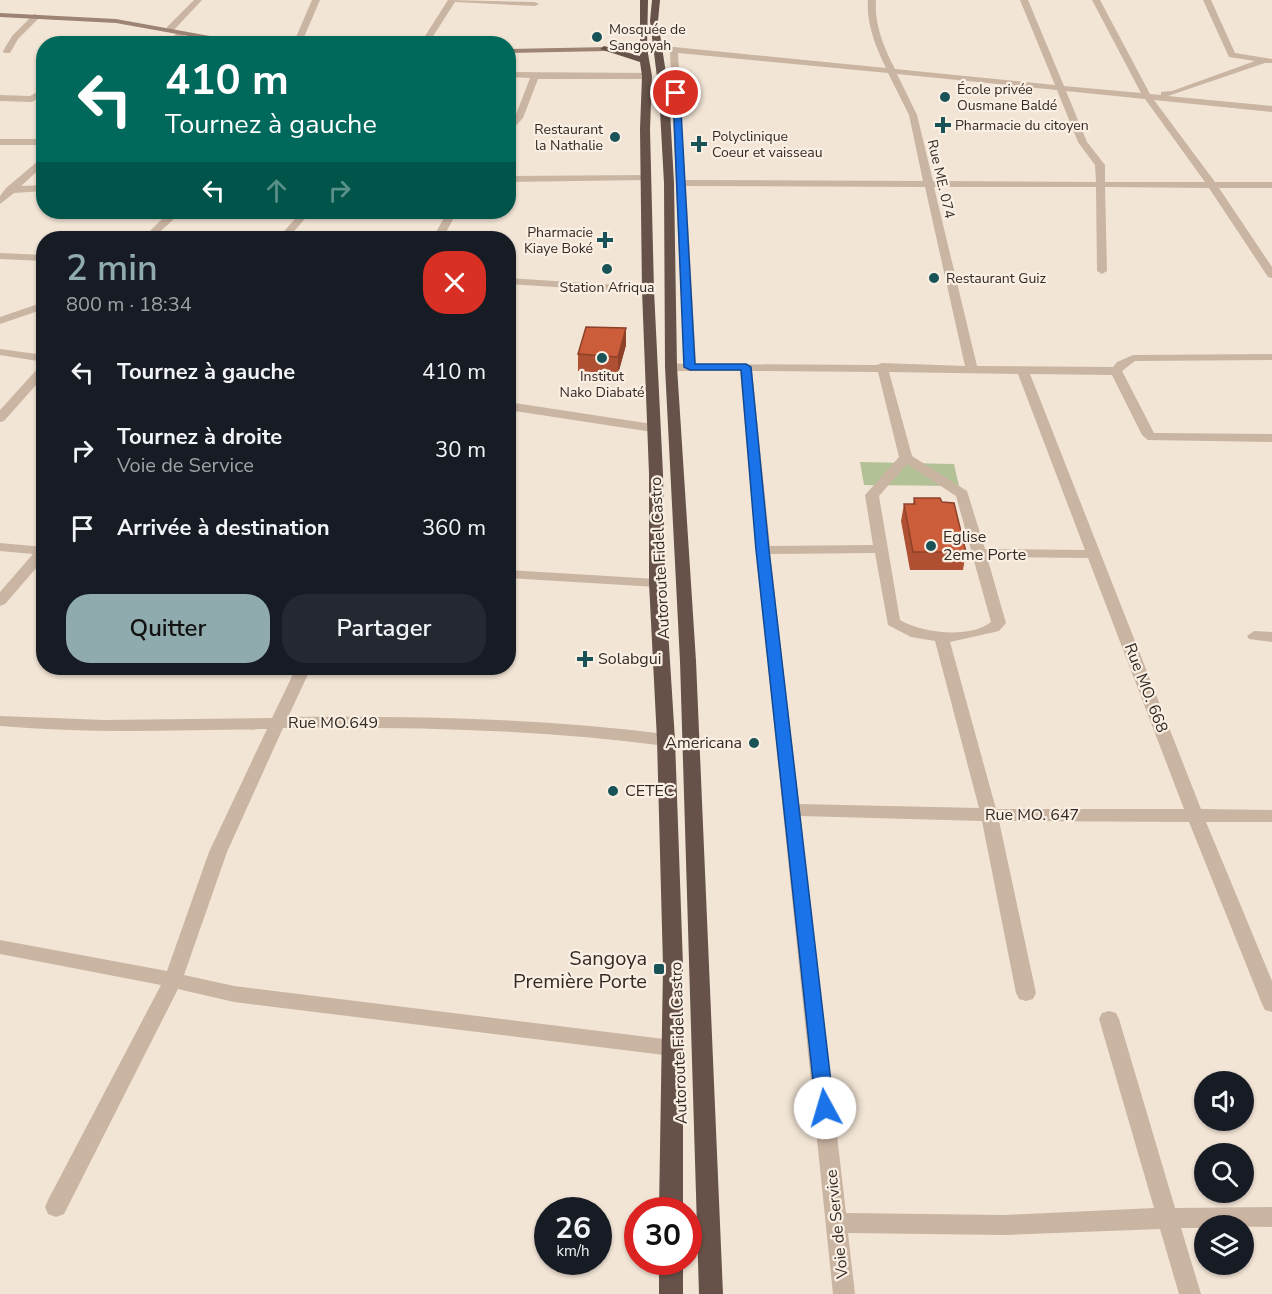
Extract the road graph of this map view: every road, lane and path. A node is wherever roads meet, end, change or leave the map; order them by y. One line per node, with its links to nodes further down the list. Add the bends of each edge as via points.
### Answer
1 (198, 0): 13 (street)
2 (316, 0): 17 (street)
3 (454, 0): 10 (street); 18 (street)
4 (644, 0): 19 (highway, Autoroute Fidel Castro)
5 (656, 0): 19 (highway, Autoroute Fidel Castro)
6 (873, 0): 25 (street, Rue ME. 074, via 880,48)
7 (1024, 0): 29 (street)
8 (1096, 0): 32 (street)
9 (1207, 0): 24 (street, via 1232,56)
10 (535, 4)
11 (0, 15): 12 (main road)
12 (37, 16): 13 (main road); 22 (street)
13 (170, 29): 14 (main road)
14 (185, 33): 15 (street); 16 (main road)
15 (179, 36)
16 (196, 36)
17 (300, 36)
18 (429, 36)
19 (647, 48): 20 (highway); 20 (highway, via 630,43); 21 (street); 28 (highway, Autoroute Fidel Castro); 30 (highway, Autoroute Fidel Castro)
20 (604, 49): 23 (main road)
21 (674, 49): 25 (street); 30 (street)
22 (7, 51)
23 (516, 51)
24 (1268, 61): 32 (street, via 1173,93)
25 (891, 71): 29 (street); 43 (street, Rue ME. 074, via 913,115)
26 (516, 75): 27 (street)
27 (535, 76): 28 (street); 35 (street)
28 (647, 76): 40 (highway, Autoroute Fidel Castro)
29 (1062, 89): 32 (street); 44 (street, via 1083,142 1100,165)
30 (670, 93): 36 (highway, Autoroute Fidel Castro)
31 (36, 96): 33 (street)
32 (1147, 96): 34 (street); 45 (street)
33 (0, 98)
34 (1272, 109)
35 (516, 122)
36 (672, 123): 42 (street); 53 (highway, Autoroute Fidel Castro)
37 (0, 142): 38 (street)
38 (36, 142)
39 (36, 167): 48 (street)
40 (646, 177): 41 (street); 62 (highway, Autoroute Fidel Castro)
41 (516, 179)
42 (681, 183): 43 (street); 54 (street)
43 (928, 184): 44 (street); 73 (street, Rue ME. 074)
44 (1099, 185): 45 (street); 59 (street)
45 (1212, 185): 46 (street); 60 (street)
46 (1272, 185)
47 (36, 188): 48 (street)
48 (14, 189): 49 (street); 50 (street)
49 (0, 191)
50 (0, 201)
51 (168, 219): 55 (street)
52 (300, 219): 56 (street)
53 (669, 219): 54 (street); 64 (highway, Autoroute Fidel Castro)
54 (682, 219): 65 (street)
55 (155, 231)
56 (289, 231)
57 (0, 256): 58 (street)
58 (36, 258)
59 (1102, 271)
60 (1272, 275)
61 (516, 282): 62 (street)
62 (648, 290): 79 (highway, Autoroute Fidel Castro)
63 (36, 308): 66 (street)
64 (670, 316): 65 (street); 70 (highway, Autoroute Fidel Castro)
65 (687, 316): 70 (street)
66 (0, 321)
67 (0, 352): 69 (street)
68 (1272, 357): 75 (street, via 1133,358)
69 (36, 358)
70 (681, 367): 71 (street); 116 (highway, Autoroute Fidel Castro)
71 (746, 367): 72 (street); 85 (street, Voie de Service)
72 (882, 367): 73 (street); 81 (street)
73 (972, 370): 74 (street)
74 (1023, 371): 75 (street); 87 (street, Rue MO. 668)
75 (1116, 371): 80 (street, via 1152,437)
76 (36, 377): 78 (street)
77 (516, 407): 79 (street)
78 (0, 418)
79 (652, 428): 90 (highway, Autoroute Fidel Castro)
80 (1272, 438)
81 (906, 458): 83 (street, via 872,495); 86 (street, via 962,494)
82 (0, 547): 84 (street)
83 (881, 549): 85 (street); 94 (street, via 893,622 907,633)
84 (36, 550)
85 (763, 550): 99 (street, Voie de Service)
86 (979, 553): 87 (street); 94 (street, via 999,623 984,631)
87 (1094, 554): 101 (street, Rue MO. 668)
88 (36, 559): 91 (street)
89 (516, 574): 90 (street)
90 (657, 583): 98 (highway, Autoroute Fidel Castro)
91 (0, 601)
92 (1254, 636): 93 (street)
93 (1272, 637)
94 (942, 638): 100 (street)
95 (300, 675): 97 (street)
96 (0, 721): 97 (street, Rue MO.649, via 151,726)
97 (278, 723): 98 (street, Rue MO.649, via 457,722 609,732); 104 (street, via 218,852)
98 (666, 740): 108 (highway, Autoroute Fidel Castro)
99 (792, 810): 100 (street, Rue MO. 647); 113 (street, Voie de Service)
100 (989, 815): 101 (street, Rue MO. 647); 105 (street)
101 (1195, 816): 102 (street, Rue MO. 647); 106 (street, Rue MO. 668)
102 (1272, 816)
103 (0, 947): 104 (street)
104 (173, 980): 108 (street, via 234,994); 110 (street)
105 (1026, 993)
106 (1272, 1004)
107 (1109, 1019): 112 (street)
108 (672, 1048): 109 (highway, Autoroute Fidel Castro)
109 (671, 1197)
110 (56, 1207)
111 (1272, 1217): 112 (street)
112 (1167, 1218): 113 (street, via 1004,1225); 118 (street)
113 (837, 1223): 117 (street, Voie de Service)
114 (671, 1275): 115 (highway)
115 (671, 1294)
116 (711, 1294)
117 (844, 1294)
118 (1190, 1294)

